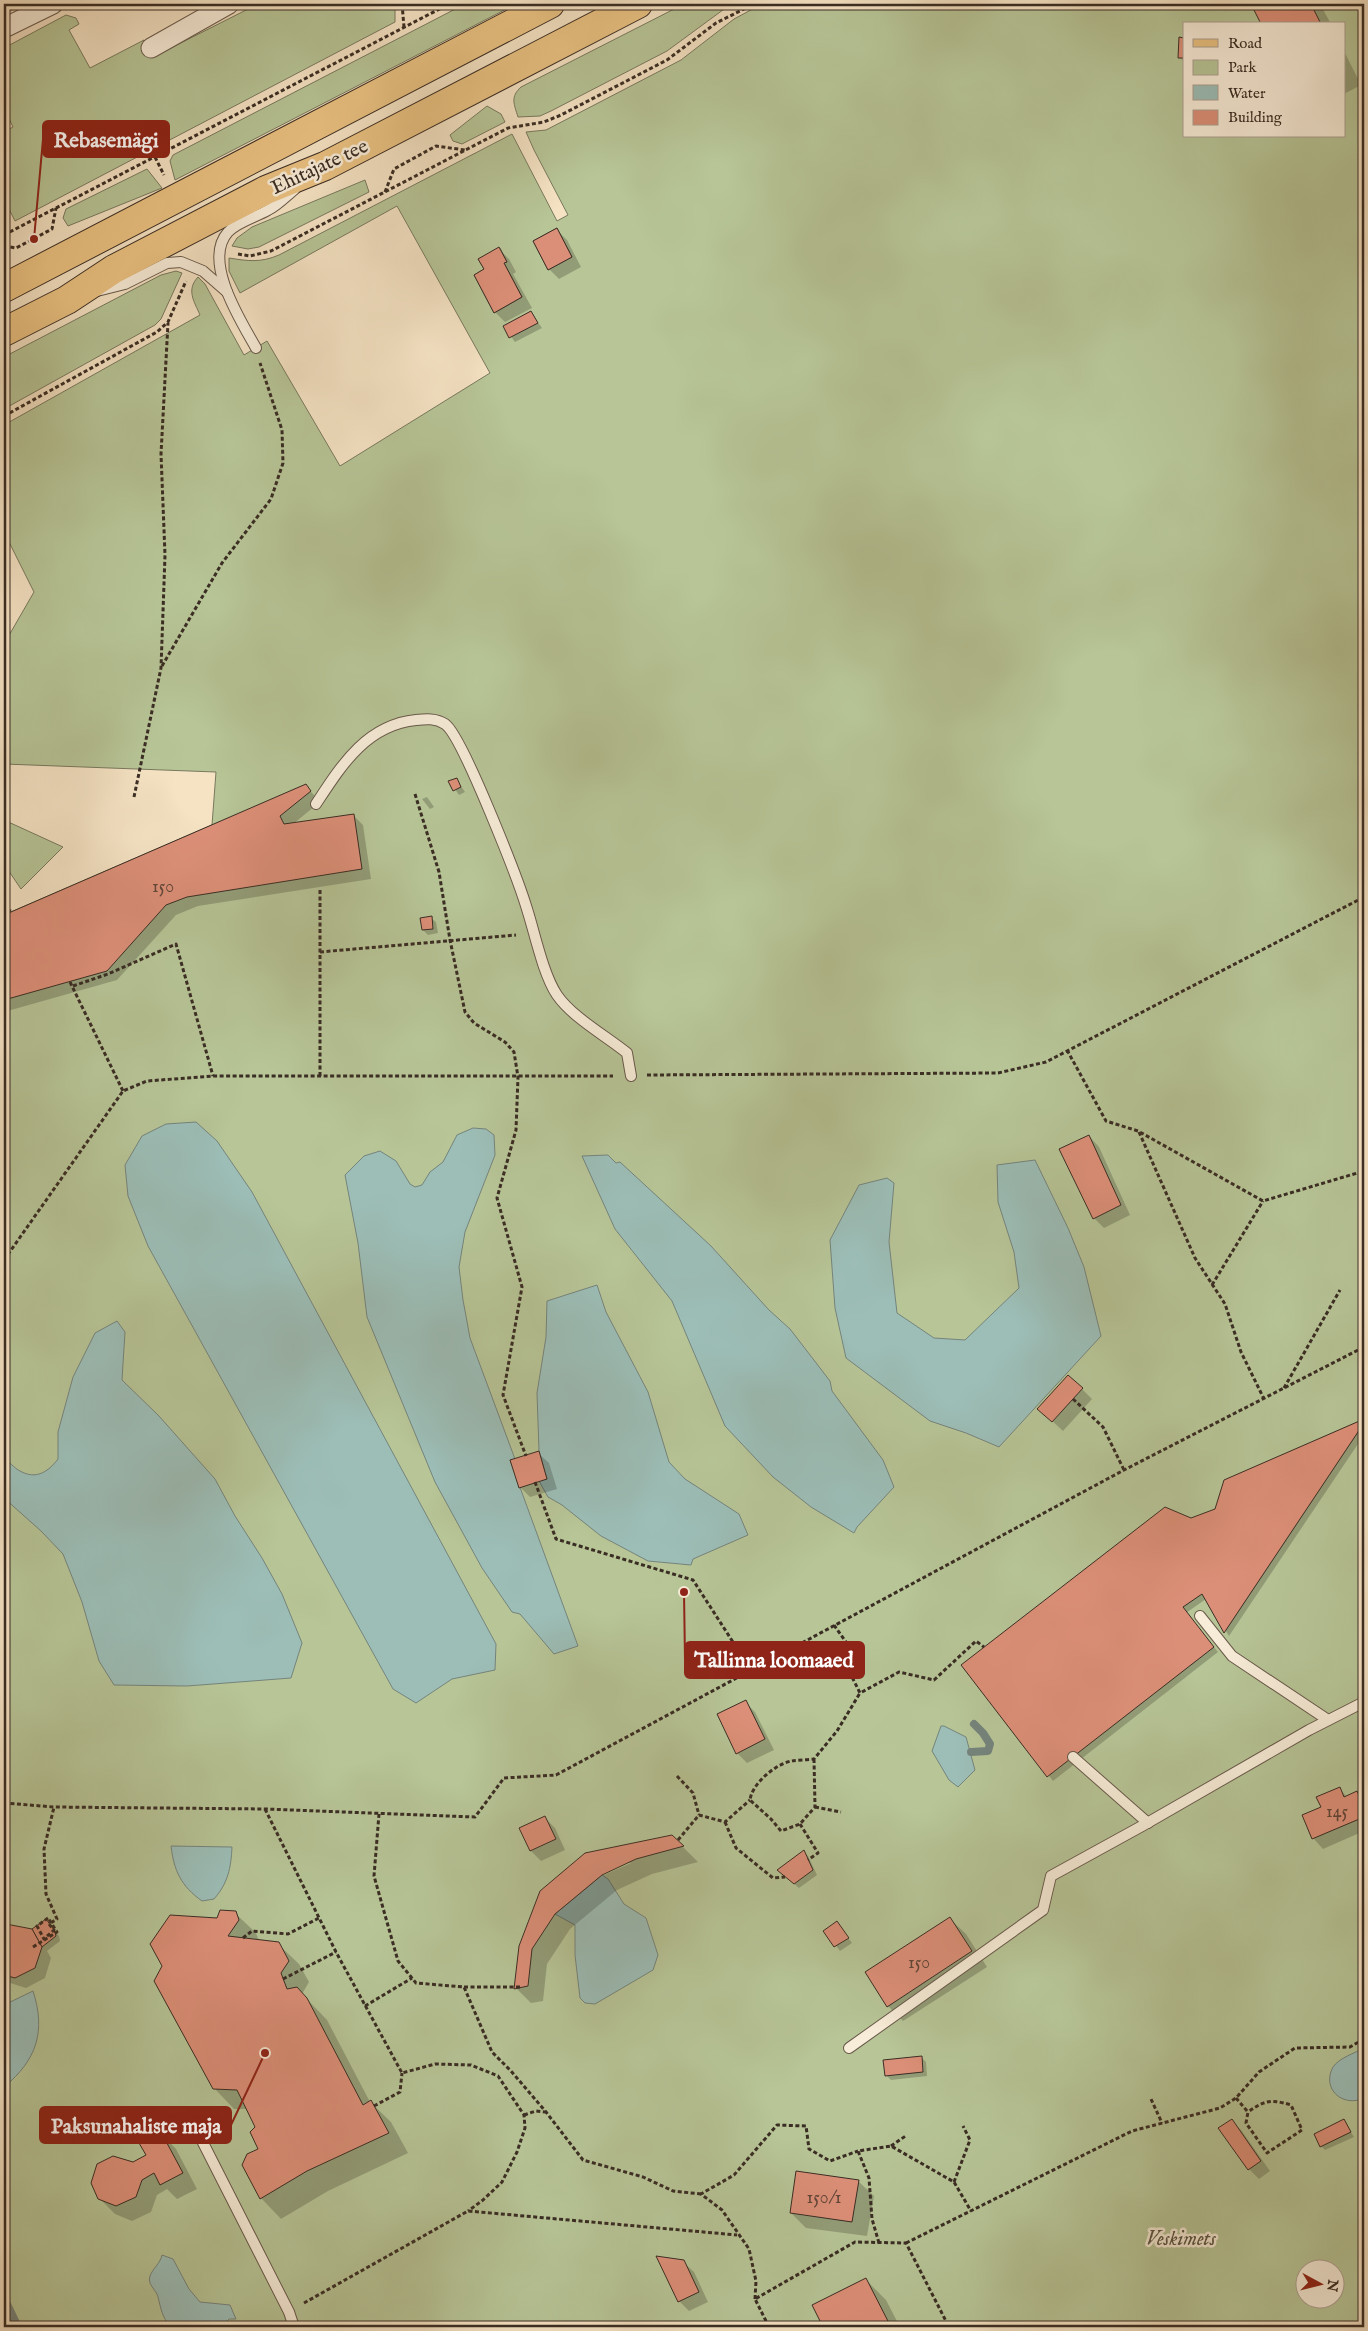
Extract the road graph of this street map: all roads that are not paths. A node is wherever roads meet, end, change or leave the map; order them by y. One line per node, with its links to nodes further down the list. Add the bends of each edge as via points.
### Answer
1 (53, 4): 5 (street)
2 (229, 4): 6 (street)
3 (550, 4): 8 (main road, Ehitajate tee)
4 (638, 4): 7 (main road, Ehitajate tee)
5 (4, 28)
6 (151, 48)
7 (325, 166): 9 (lane, via 270,209 228,231 223,239 219,263); 10 (main road, Ehitajate tee, via 266,190 114,270)
8 (4, 288)
9 (227, 292): 10 (lane, via 198,268 173,262 125,284); 12 (lane)
10 (67, 300): 11 (main road, Ehitajate tee)
11 (4, 332)
12 (256, 348)
13 (316, 804): 14 (lane, via 340,769 372,735 408,721 433,719 446,724 462,748 527,908 557,994 568,1008 627,1052)
14 (631, 1076)
15 (1200, 1616): 17 (lane, via 1232,1656)
16 (1364, 1702): 17 (lane)
17 (1328, 1720): 19 (lane)
18 (1073, 1757): 19 (lane)
19 (1148, 1823): 20 (lane, via 1051,1876 1043,1910)
20 (849, 2048)
21 (192, 2121): 22 (lane)
22 (294, 2327)

